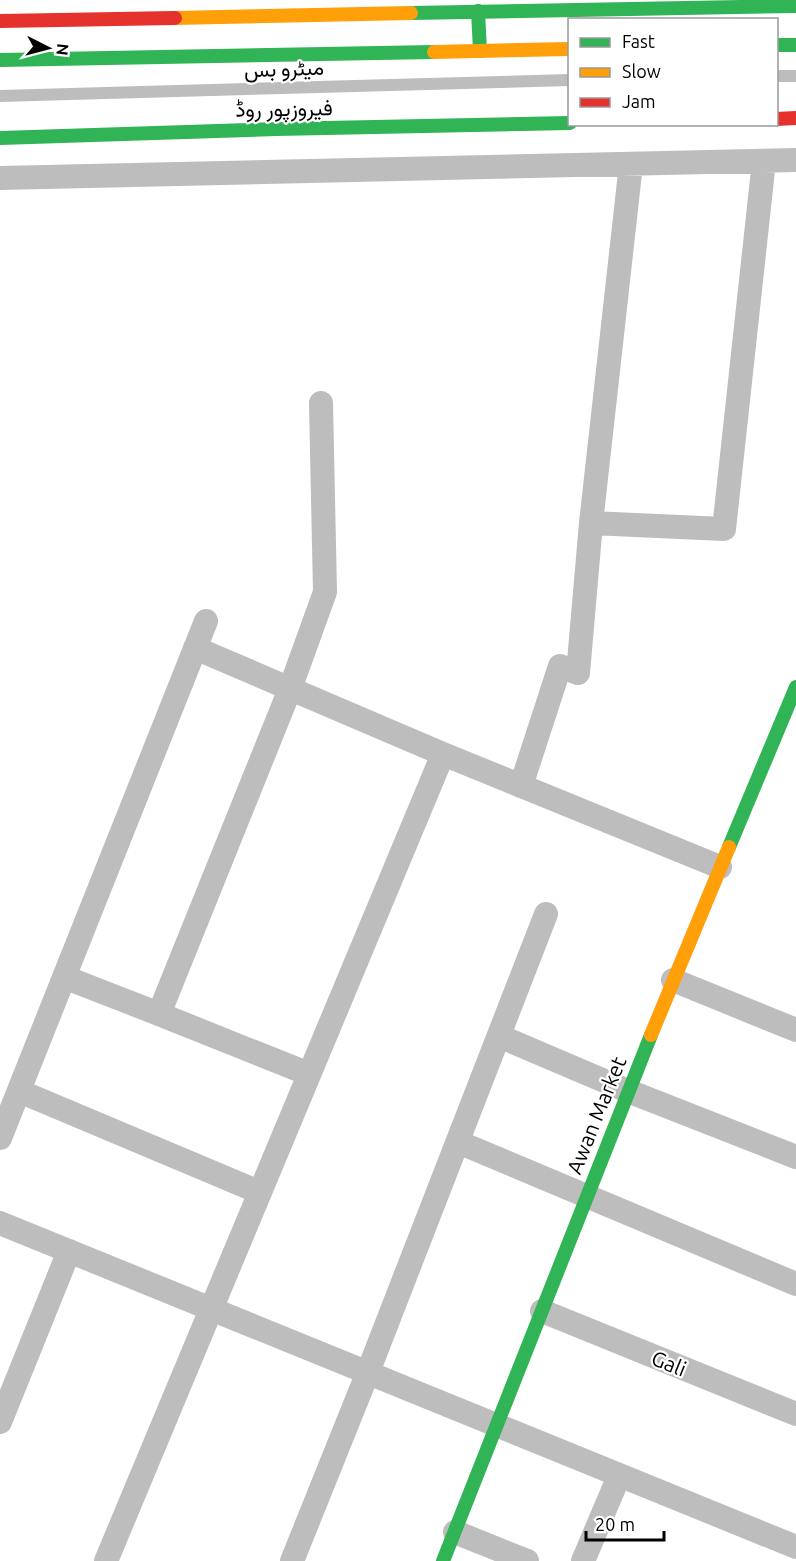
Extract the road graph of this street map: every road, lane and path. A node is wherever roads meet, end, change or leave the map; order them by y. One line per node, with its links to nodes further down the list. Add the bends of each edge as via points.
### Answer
1 (796, 6): 3 (street)
2 (390, 7): 3 (street); 4 (street)
3 (478, 11): 8 (street)
4 (0, 21)
5 (778, 45): 6 (street)
6 (796, 45)
7 (568, 50): 8 (street)
8 (480, 51): 9 (street)
9 (0, 60)
10 (778, 76): 11 (lane)
11 (796, 76)
12 (568, 80): 13 (lane, میٹرو بس)
13 (0, 96)
14 (796, 118): 15 (street)
15 (778, 119)
16 (568, 123): 17 (street, فیروزپور روڈ)
17 (0, 138)
18 (796, 160): 19 (street)
19 (764, 161): 20 (street); 23 (street, via 724,529)
20 (631, 164): 21 (street); 23 (street)
21 (0, 178)
22 (321, 403): 27 (street, via 325,592)
23 (591, 523): 29 (street, via 578,672 560,666)
24 (206, 621): 25 (street)
25 (195, 648): 27 (street); 32 (street)
26 (796, 687): 30 (street, Awan Market)
27 (290, 689): 28 (street); 34 (street)
28 (443, 754): 29 (street); 37 (street)
29 (521, 786): 30 (street)
30 (720, 867): 33 (street, Awan Market)
31 (546, 914): 36 (street)
32 (64, 977): 34 (street); 38 (street)
33 (673, 980): 35 (street); 39 (street, Awan Market)
34 (159, 1014): 37 (street)
35 (796, 1030)
36 (499, 1036): 39 (street); 41 (street)
37 (309, 1074): 43 (street)
38 (19, 1091): 40 (street); 43 (street)
39 (628, 1091): 42 (street); 44 (street, Awan Market)
40 (0, 1138)
41 (458, 1142): 44 (street); 50 (street)
42 (796, 1157)
43 (259, 1192): 48 (street)
44 (586, 1196): 47 (street); 49 (street, Awan Market)
45 (0, 1223): 46 (street)
46 (69, 1251): 48 (street); 52 (street)
47 (796, 1284)
48 (210, 1308): 50 (street); 57 (street)
49 (542, 1311): 51 (street, Gali); 53 (street, Awan Market)
50 (368, 1372): 53 (street); 58 (street)
51 (796, 1414)
52 (0, 1422)
53 (498, 1424): 54 (street); 55 (street, Awan Market)
54 (620, 1476): 56 (street); 61 (street)
55 (455, 1532): 59 (street, Awan Market); 60 (street)
56 (796, 1547)
57 (106, 1561)
58 (292, 1561)
59 (443, 1561)
60 (527, 1561)
61 (583, 1561)

